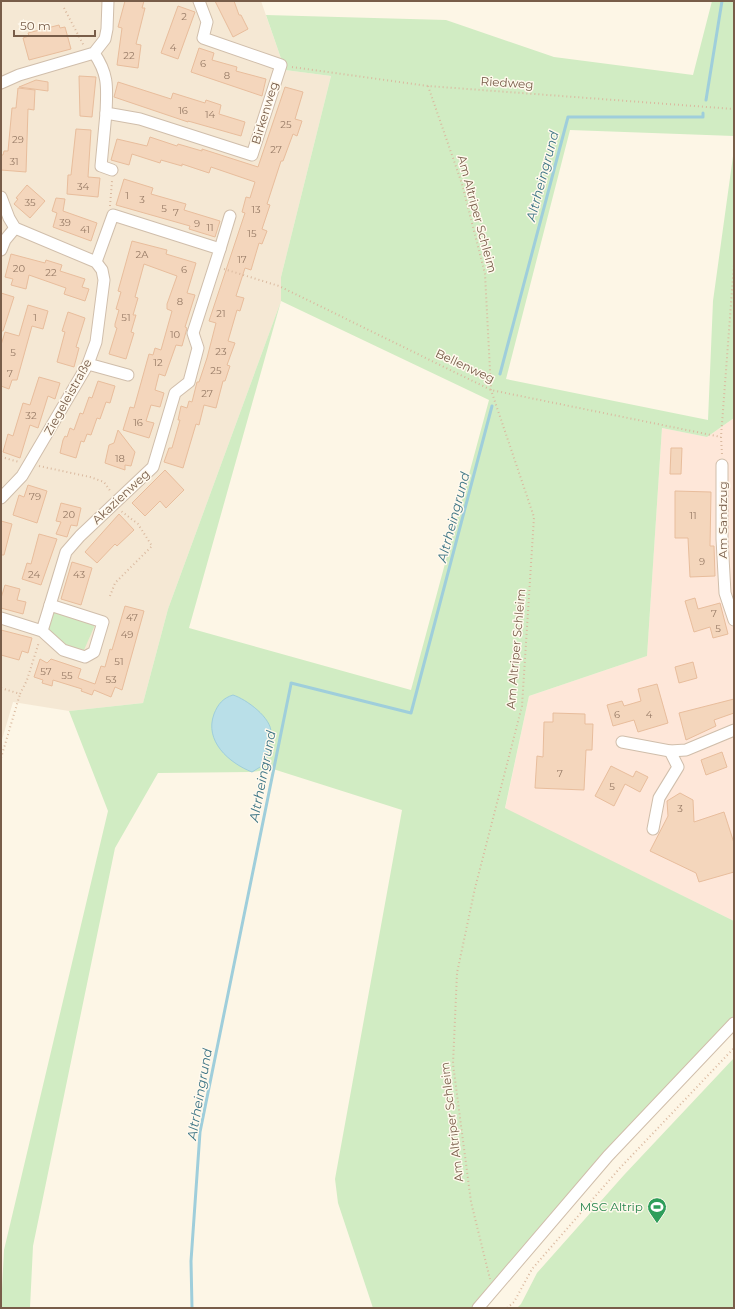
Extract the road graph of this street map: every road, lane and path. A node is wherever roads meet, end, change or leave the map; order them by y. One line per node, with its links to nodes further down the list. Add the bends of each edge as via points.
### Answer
1 (108, 1): 4 (street, via 105,39)
2 (199, 1): 5 (street, via 207,22 203,38)
3 (64, 8): 4 (path)
4 (91, 55): 6 (street, via 19,75); 9 (street, via 103,66 107,80)
5 (281, 64): 7 (path, Riedweg); 9 (street, Birkenweg, via 252,155 140,119)
6 (1, 83)
7 (428, 86): 8 (path, Riedweg); 22 (path, Am Altriper Schleim, via 462,184 485,274)
8 (734, 109)
9 (106, 113): 10 (street, via 101,166)
10 (112, 170): 12 (path, via 110,211)
11 (1, 197): 14 (street)
12 (113, 215): 15 (street); 17 (street)
13 (230, 216): 15 (street, Akazienweg)
14 (15, 228): 16 (street); 17 (street)
15 (220, 249): 19 (street, Akazienweg)
16 (1, 250)
17 (96, 262): 20 (street, Ziegeleistraße, via 102,270 104,280 96,342)
18 (734, 264): 23 (path)
19 (215, 267): 22 (path, Bellenweg, via 278,286); 26 (street, Akazienweg, via 193,333 198,348 189,382 175,393 153,467 66,552)
20 (88, 364): 21 (street); 25 (street, Ziegeleistraße, via 22,476)
21 (128, 376)
22 (491, 390): 23 (path, Bellenweg); 39 (path, Am Altriper Schleim, via 534,517 522,706 475,888 457,973 453,1064 471,1202)
23 (721, 437): 24 (path)
24 (722, 465): 28 (street, Am Sandzug, via 725,593)
25 (1, 498)
26 (50, 605): 29 (street, Akazienweg); 29 (street, via 103,622 94,652 85,657 62,650)
27 (1, 618): 29 (street)
28 (734, 620)
29 (42, 631): 31 (path)
30 (1, 688): 31 (path)
31 (20, 694): 35 (path)
32 (734, 730): 34 (street, via 686,750)
33 (622, 742): 34 (street)
34 (670, 751): 36 (street, via 678,767 658,798)
35 (1, 758)
36 (653, 829)
37 (734, 1023): 39 (street, via 608,1156)
38 (734, 1048): 41 (path, via 619,1169 532,1269 514,1302)
39 (493, 1291): 40 (street)
40 (478, 1308)
41 (507, 1308)

